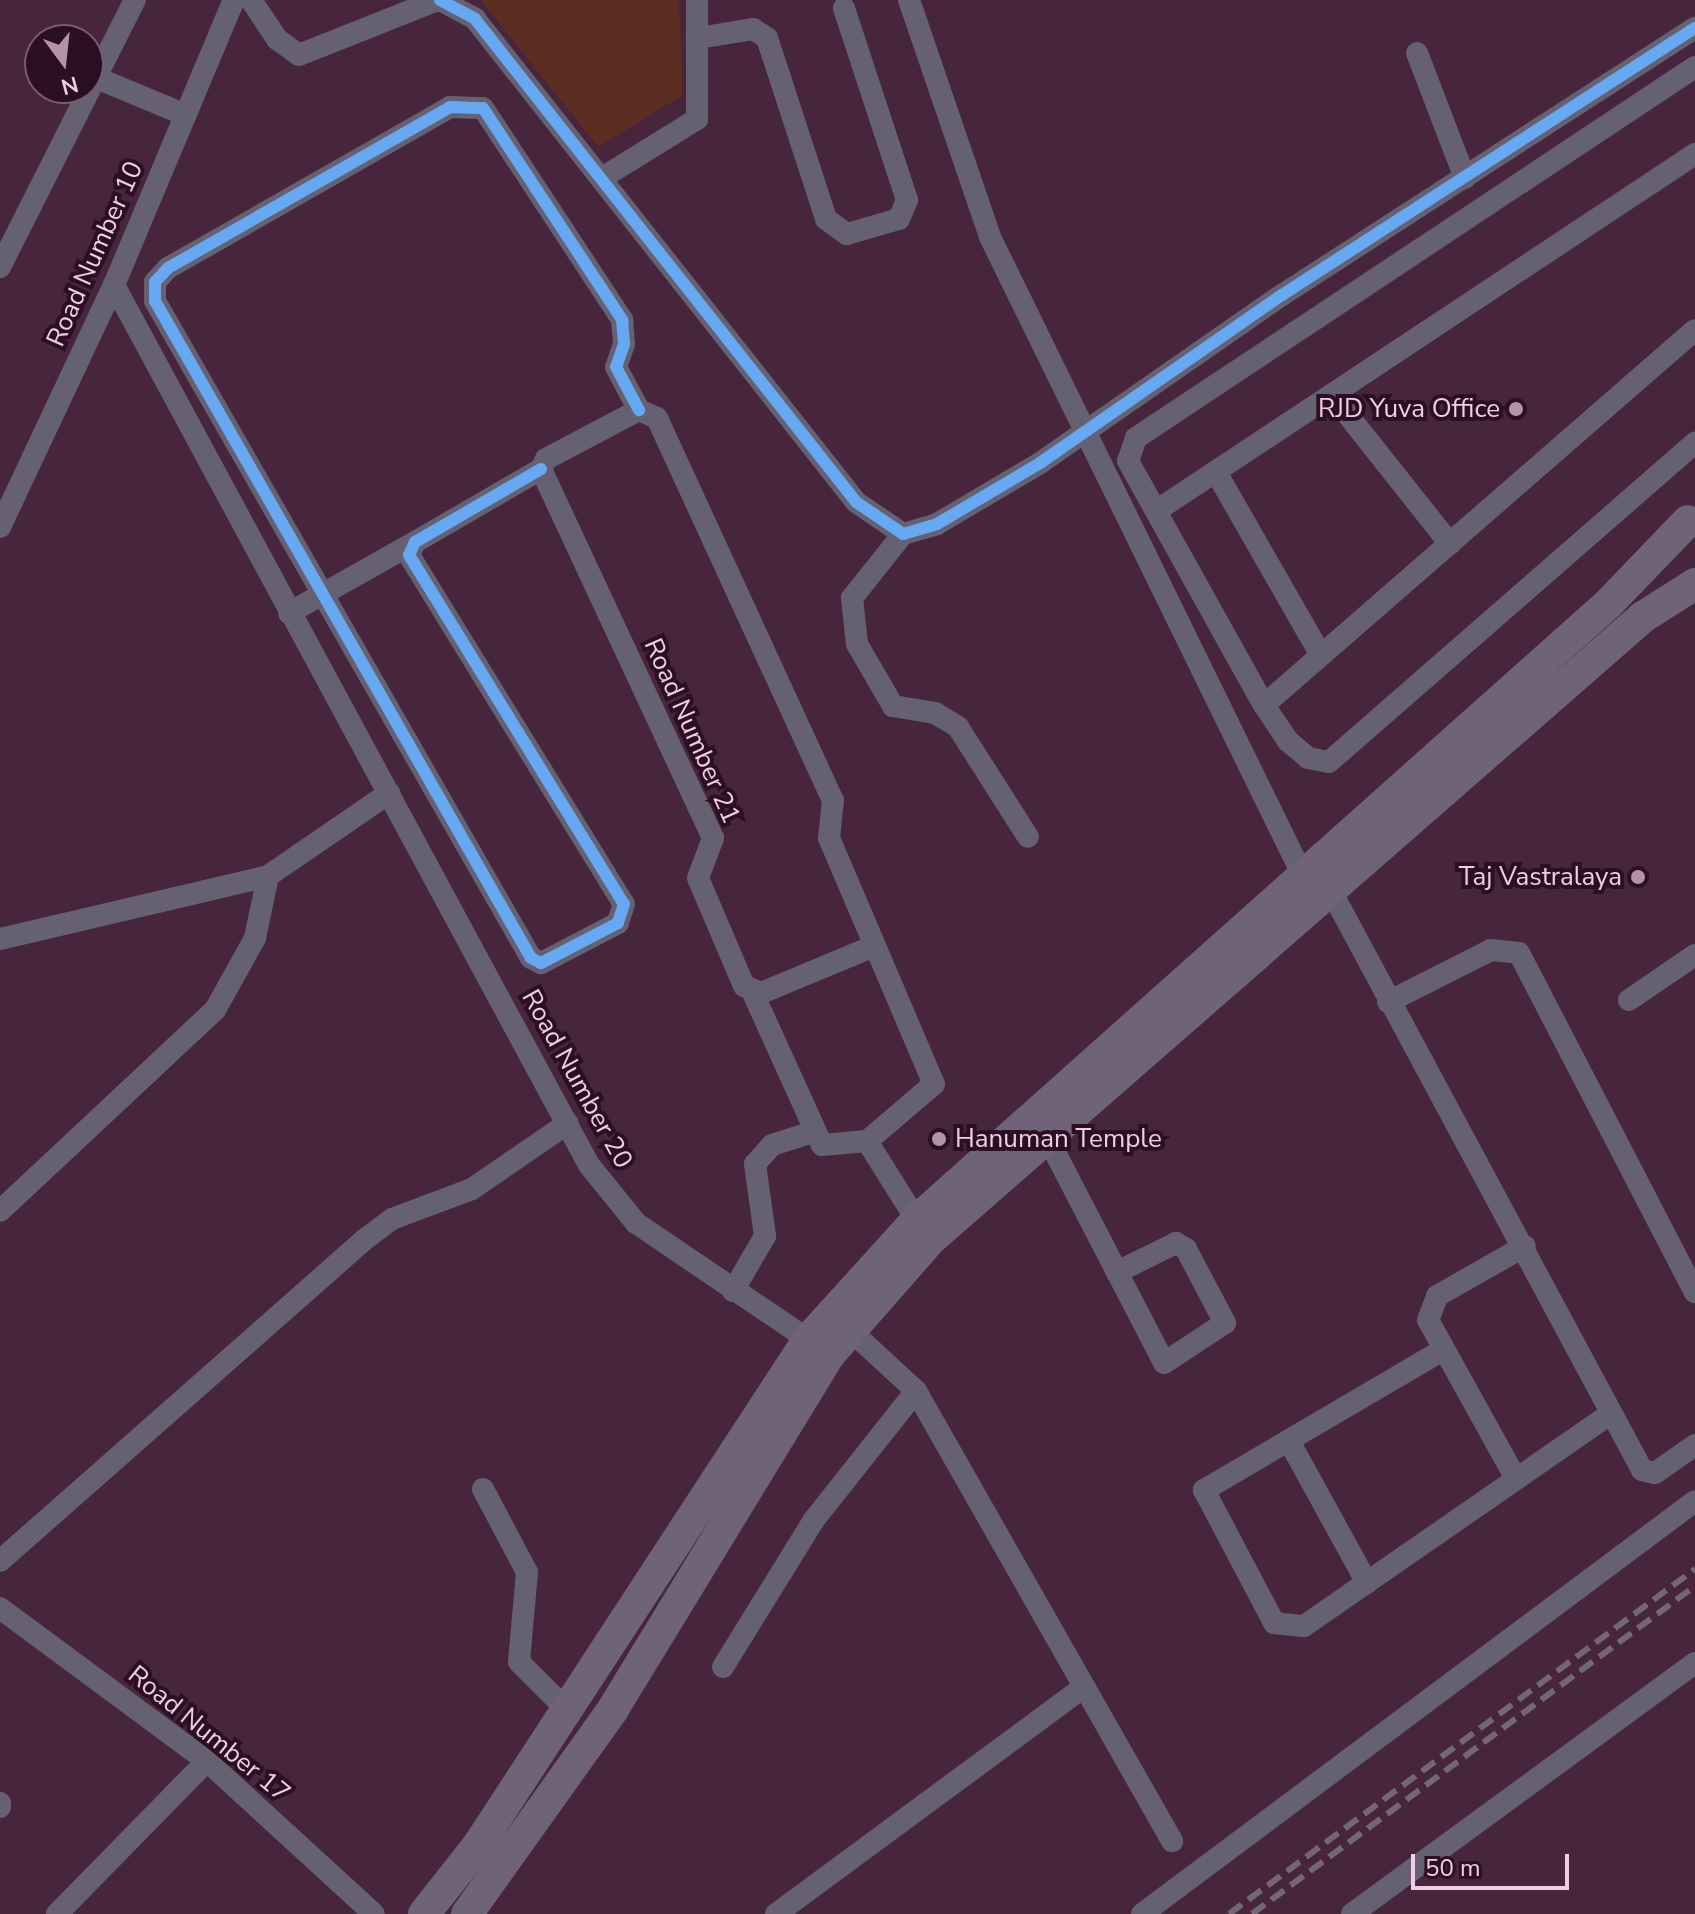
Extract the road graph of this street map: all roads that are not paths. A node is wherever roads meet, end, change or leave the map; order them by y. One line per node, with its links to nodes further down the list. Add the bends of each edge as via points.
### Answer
1 (135, 0): 12 (street)
2 (234, 0): 15 (street, Road Number 10)
3 (251, 0): 4 (street, via 277,39 299,55)
4 (438, 0): 17 (street, via 465,9)
5 (697, 0): 9 (street)
6 (909, 0): 24 (street, via 962,168)
7 (844, 8): 9 (street, via 907,200 899,219 847,234 826,219 767,38 753,29)
8 (1695, 28): 18 (street)
9 (699, 38): 17 (street, via 697,119)
10 (1417, 53): 18 (street)
11 (1695, 67): 28 (street, via 1136,438 1128,461)
12 (104, 68)
13 (104, 81): 15 (street)
14 (86, 104): 19 (street)
15 (186, 115): 20 (street, Road Number 10)
16 (1695, 154): 22 (street)
17 (602, 178): 31 (street, via 856,502)
18 (1465, 178): 24 (street)
19 (0, 267)
20 (114, 285): 30 (street, Road Number 10); 37 (street, Road Number 20)
21 (1695, 330): 33 (street)
22 (1332, 395): 27 (street); 33 (street)
23 (639, 410): 26 (street); 36 (street, via 616,367 624,344 622,320 483,108 450,107 168,268 155,282 155,301); 45 (street, via 657,418 833,800 829,838)
24 (1084, 432): 31 (street, via 937,524); 43 (street)
25 (1695, 443): 39 (street, via 1340,757 1308,758)
26 (544, 464): 32 (street); 47 (street, Road Number 21, via 713,838 698,878)
27 (1216, 472): 28 (street); 38 (street)
28 (1156, 511): 39 (street)
29 (1691, 517): 34 (highway, via 1685,553); 43 (highway)
30 (0, 527)
31 (903, 534): 41 (street, via 852,598 857,644 893,706 935,713 958,727)
32 (415, 542): 36 (street); 36 (street, via 412,569 624,904 618,923 551,961 531,958)
33 (1450, 544): 38 (street)
34 (1695, 569)
35 (1695, 584): 43 (highway, via 1643,617)
36 (322, 594): 37 (street)
37 (289, 613): 40 (street, Road Number 20)
38 (1321, 655): 39 (street)
39 (1264, 705)
40 (389, 793): 42 (street); 50 (street, Road Number 20)
41 (1028, 837)
42 (268, 876): 44 (street); 54 (street, via 255,938 215,1010)
43 (1317, 890): 49 (street); 52 (highway); 55 (highway)
44 (0, 939)
45 (874, 946): 47 (street); 53 (street, via 934,1084)
46 (1695, 955): 48 (street)
47 (752, 991): 51 (street, Road Number 21)
48 (1629, 1000)
49 (1388, 1002): 56 (street); 59 (street, via 1491,950 1519,953)
50 (568, 1123): 58 (street, Road Number 20, via 609,1194 636,1223); 69 (street, via 472,1189 392,1219 364,1240)
51 (813, 1132): 53 (street, via 834,1148); 58 (street, via 772,1145 755,1164 765,1236)
52 (1047, 1137): 55 (highway); 57 (street)
53 (867, 1141): 55 (street)
54 (0, 1211)
55 (923, 1230): 60 (highway); 60 (highway)
56 (1525, 1246): 61 (street, via 1437,1296 1428,1320); 63 (street)
57 (1117, 1272): 57 (street, via 1164,1363 1221,1329 1225,1317 1176,1243)
58 (733, 1291): 60 (street, Road Number 20)
59 (1695, 1292)
60 (829, 1341): 62 (street, Road Number 20); 75 (highway); 81 (highway, via 613,1709)
61 (1441, 1351): 64 (street); 66 (street)
62 (916, 1391): 73 (street, via 813,1521); 74 (street, Road Number 20)
63 (1609, 1415): 65 (street, via 1647,1473); 66 (street)
64 (1289, 1441): 70 (street); 70 (street, via 1212,1481 1203,1500 1274,1623 1304,1626)
65 (1695, 1445)
66 (1515, 1477): 70 (street)
67 (483, 1489): 75 (street, via 527,1572 519,1662)
68 (1695, 1501): 83 (street)
69 (0, 1561)
70 (1367, 1583)
71 (0, 1608): 76 (street, Road Number 17)
72 (1695, 1663): 84 (street)
73 (723, 1667)
74 (1084, 1687): 77 (street, Road Number 20); 82 (street)
75 (567, 1710): 80 (highway)
76 (207, 1761): 78 (street); 79 (street, Road Number 17)
77 (1172, 1841)
78 (57, 1914)
79 (374, 1914)
80 (424, 1914)
81 (467, 1914)
82 (776, 1914)
83 (1142, 1914)
84 (1352, 1914)

